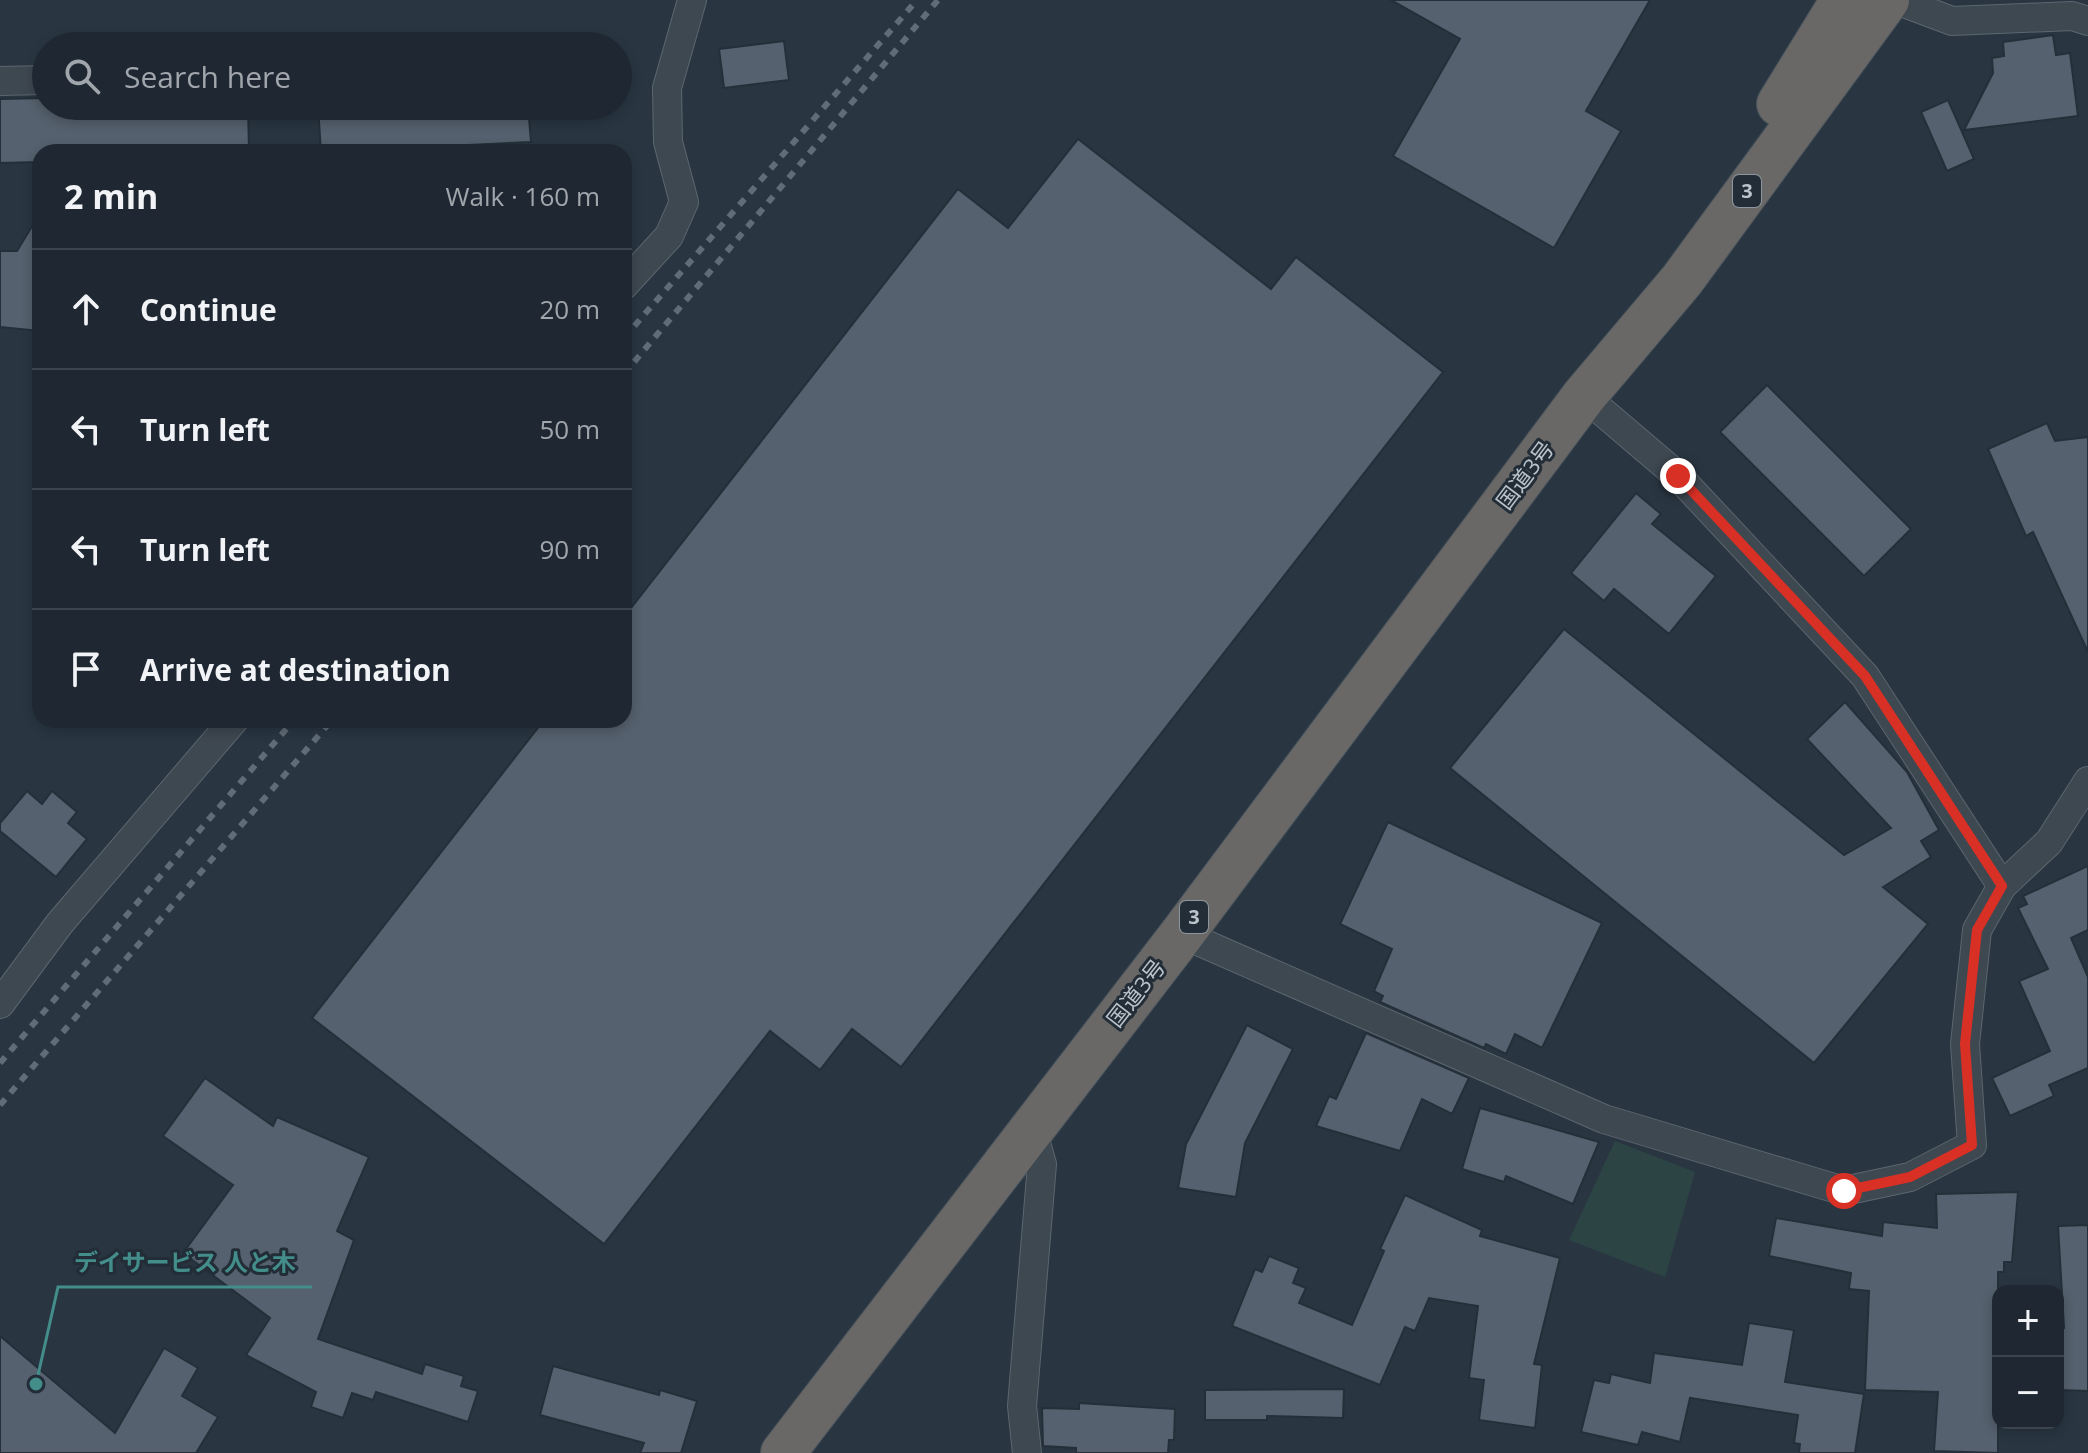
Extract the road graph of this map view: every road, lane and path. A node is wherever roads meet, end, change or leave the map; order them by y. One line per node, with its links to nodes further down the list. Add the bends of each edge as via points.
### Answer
1 (692, 0): 8 (street, via 667,88 668,142 684,202 669,236)
2 (1843, 0): 9 (highway, 国道3号 / 3, via 1743,162)
3 (1887, 0): 9 (highway, 国道3号 / 3, via 1682,280)
4 (1896, 0): 5 (street, via 1952,21 2072,16)
5 (2088, 21)
6 (32, 80): 7 (street)
7 (0, 81)
8 (632, 276)
9 (1592, 387): 12 (street, via 1865,676); 13 (highway, 国道3号 / 3)
10 (227, 728): 14 (street, via 60,923)
11 (2088, 781): 12 (street, via 2049,842)
12 (2002, 886): 13 (street, via 1977,930 1965,1044 1972,1145 1910,1177 1844,1191 1604,1119)
13 (1182, 934): 15 (highway, 国道3号 / 3)
14 (0, 1004)
15 (1032, 1129): 16 (highway, 国道3号 / 3); 17 (street, via 1042,1164 1022,1406)
16 (783, 1453)
17 (1027, 1453)

